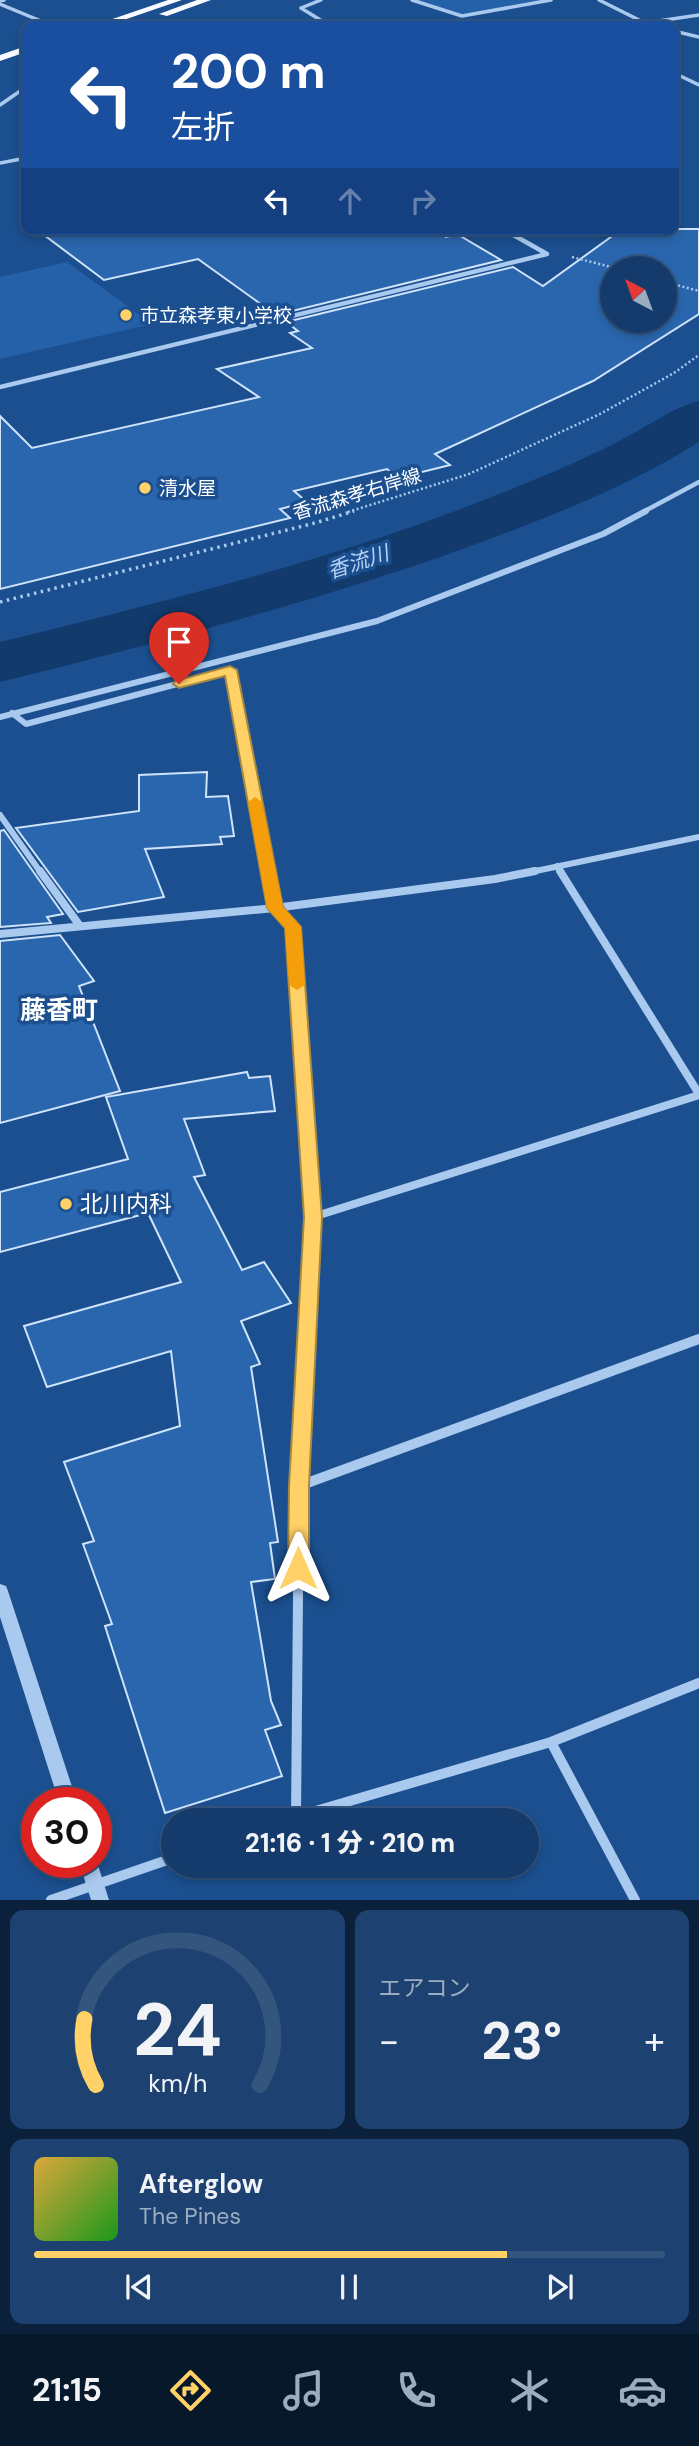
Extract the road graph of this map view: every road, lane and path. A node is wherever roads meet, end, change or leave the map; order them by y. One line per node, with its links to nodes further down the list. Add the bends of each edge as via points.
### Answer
1 (177, 0): 10 (highway)
2 (206, 0): 11 (highway)
3 (321, 0): 12 (street, via 301,8)
4 (412, 0): 5 (street, via 462,16)
5 (551, 0)
6 (599, 0): 13 (street)
7 (1, 2): 9 (street)
8 (699, 15): 14 (street)
9 (42, 21)
10 (112, 21)
11 (142, 21)
12 (322, 21)
13 (641, 21)
14 (658, 21)
15 (679, 32): 16 (street)
16 (699, 37)
17 (21, 52): 18 (highway)
18 (0, 58)
19 (21, 61): 20 (highway)
20 (0, 68)
21 (679, 75): 22 (street)
22 (699, 85)
23 (21, 90): 24 (street)
24 (0, 105)
25 (21, 159): 26 (street)
26 (0, 163)
27 (514, 235): 28 (street)
28 (547, 254): 29 (path); 33 (street)
29 (600, 264)
30 (677, 285): 31 (path)
31 (699, 291)
32 (699, 355): 35 (path, 香流森孝右岸線, via 600,414 469,474 315,523)
33 (0, 387)
34 (699, 482): 36 (street, via 603,534 377,621)
35 (0, 602)
36 (12, 713): 37 (street); 41 (street, via 26,724 230,670)
37 (0, 717)
38 (0, 815): 42 (street)
39 (699, 837): 40 (street)
40 (557, 866): 41 (street, via 495,879); 44 (street)
41 (275, 908): 42 (street); 45 (street, via 293,927)
42 (80, 926): 43 (street)
43 (0, 934)
44 (699, 1095): 45 (street)
45 (313, 1217): 47 (street)
46 (699, 1339): 47 (street)
47 (299, 1486): 52 (street)
48 (0, 1591): 51 (street)
49 (699, 1683): 50 (street)
50 (551, 1742): 53 (street); 57 (street)
51 (63, 1787)
52 (296, 1808)
53 (324, 1808)
54 (161, 1863): 55 (street)
55 (97, 1892): 56 (street)
56 (51, 1900)
57 (635, 1900)

